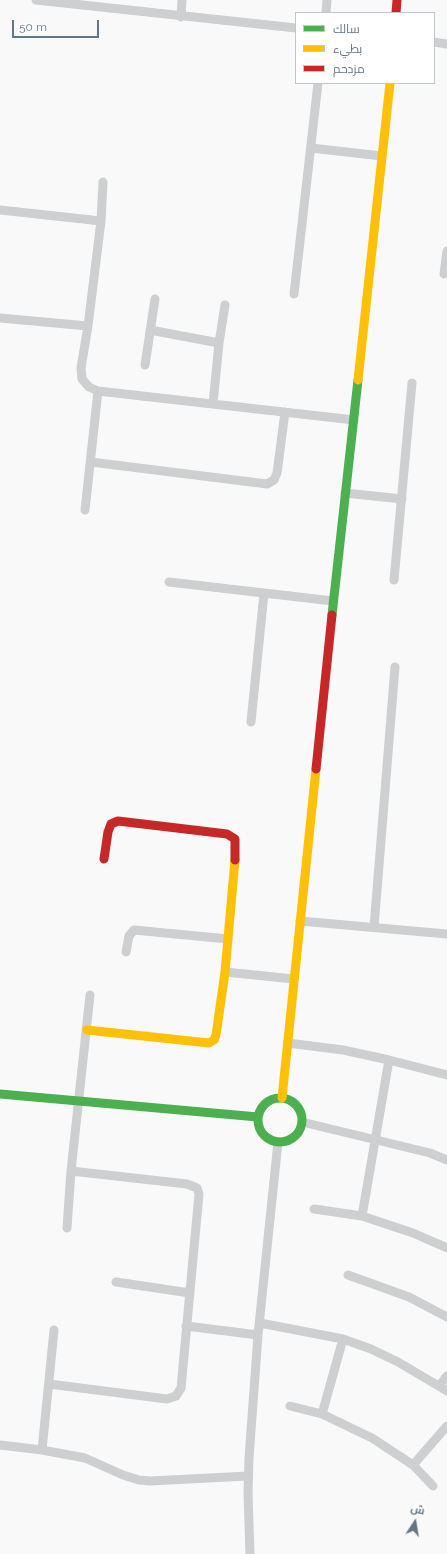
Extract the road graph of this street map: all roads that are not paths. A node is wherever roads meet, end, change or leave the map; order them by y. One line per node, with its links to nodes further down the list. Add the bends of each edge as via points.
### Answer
1 (36, 0): 5 (street)
2 (182, 0): 8 (street)
3 (328, 0): 6 (street)
4 (397, 0): 7 (main road)
5 (68, 2): 8 (street)
6 (326, 12)
7 (396, 12)
8 (181, 17): 9 (street)
9 (295, 28)
10 (435, 42): 11 (street)
11 (447, 44)
12 (318, 84): 14 (street)
13 (390, 84): 15 (main road)
14 (311, 148): 15 (street); 21 (street)
15 (382, 156): 33 (main road)
16 (103, 182): 18 (street)
17 (0, 210): 18 (street)
18 (101, 221): 25 (street)
19 (447, 251): 20 (street)
20 (444, 274)
21 (294, 294)
22 (155, 299): 26 (street)
23 (225, 305): 27 (street)
24 (0, 318): 25 (street)
25 (88, 326): 30 (street, via 81,368 82,379 89,387)
26 (150, 330): 27 (street); 28 (street)
27 (219, 343): 31 (street)
28 (145, 365)
29 (412, 383): 36 (street)
30 (98, 391): 31 (street); 34 (street)
31 (213, 404): 32 (street)
32 (285, 412): 33 (street); 34 (street, via 278,473 274,480 267,484)
33 (354, 420): 35 (main road)
34 (90, 462): 37 (street)
35 (345, 493): 36 (street); 41 (main road)
36 (402, 499): 38 (street)
37 (85, 510)
38 (394, 580)
39 (169, 582): 40 (street)
40 (264, 593): 41 (street); 43 (street)
41 (333, 601): 45 (main road)
42 (395, 667): 46 (street)
43 (251, 722)
44 (104, 859): 48 (main road, via 108,832 111,824 118,821 232,836 236,845)
45 (300, 921): 46 (street); 51 (main road)
46 (374, 927): 47 (street)
47 (447, 934)
48 (228, 939): 49 (street, via 134,930 129,936); 50 (main road)
49 (126, 952)
50 (225, 972): 51 (street); 53 (main road, via 216,1035 209,1043)
51 (294, 979): 54 (main road)
52 (90, 995): 53 (street)
53 (87, 1030): 59 (street)
54 (288, 1043): 55 (street, via 343,1050); 58 (main road)
55 (389, 1060): 56 (street); 62 (street)
56 (447, 1075)
57 (0, 1094): 59 (main road)
58 (282, 1098): 60 (main road, via 269,1100 260,1110); 61 (main road, via 295,1103 302,1115)
59 (80, 1101): 60 (main road); 65 (street)
60 (258, 1117): 63 (main road, via 261,1131 265,1136)
61 (302, 1122): 62 (street); 63 (main road, via 294,1137)
62 (375, 1139): 64 (street); 67 (street)
63 (278, 1142): 74 (street)
64 (447, 1160)
65 (71, 1171): 68 (street); 72 (street, via 187,1184 197,1188 199,1194)
66 (314, 1209): 67 (street)
67 (362, 1216): 69 (street, via 413,1233)
68 (67, 1228)
69 (447, 1248)
70 (348, 1275): 73 (street, via 409,1297)
71 (116, 1282): 72 (street)
72 (190, 1293): 75 (street)
73 (447, 1317)
74 (260, 1323): 77 (street); 78 (street)
75 (186, 1326): 77 (street); 80 (street, via 181,1388 176,1396 167,1399)
76 (54, 1330): 80 (street)
77 (258, 1335): 88 (street)
78 (343, 1339): 81 (street, via 398,1362); 83 (street)
79 (447, 1376): 81 (street)
80 (50, 1384): 86 (street)
81 (443, 1388)
82 (290, 1406): 83 (street)
83 (322, 1414): 87 (street, via 372,1438)
84 (447, 1426): 87 (street)
85 (0, 1445): 86 (street)
86 (42, 1450): 88 (street, via 85,1458 139,1480)
87 (413, 1465): 89 (street)
88 (248, 1476): 90 (street)
89 (433, 1486)
90 (250, 1554)

